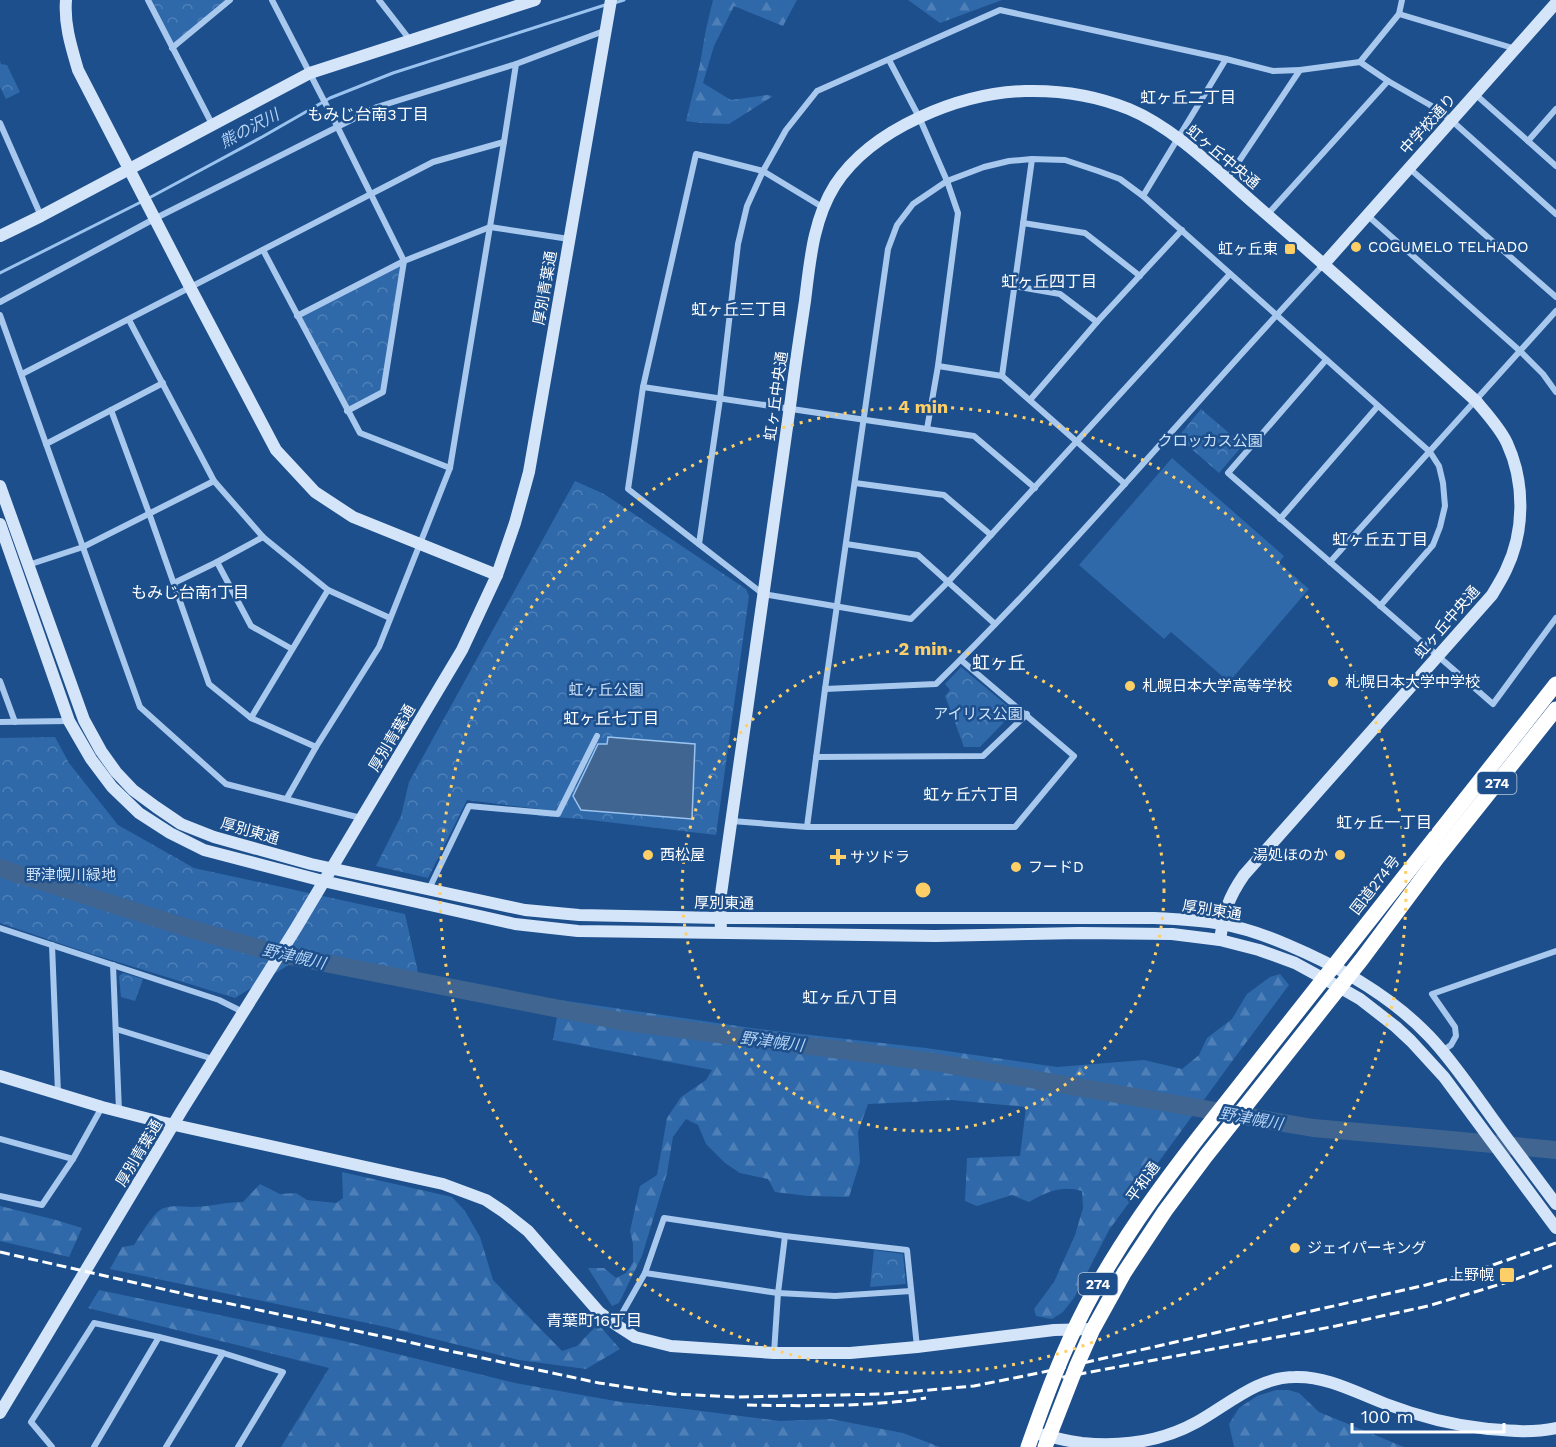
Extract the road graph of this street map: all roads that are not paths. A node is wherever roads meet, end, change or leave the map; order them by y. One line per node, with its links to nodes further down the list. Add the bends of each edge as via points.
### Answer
1 (66, 0): 34 (street, via 68,39 78,70)
2 (148, 0): 13 (street)
3 (230, 0): 13 (street)
4 (272, 0): 20 (street)
5 (379, 0): 12 (street)
6 (535, 0): 12 (street)
7 (611, 0): 11 (street, 厚別青葉通)
8 (1402, 0): 10 (street)
9 (1556, 3): 14 (street, 中学校通り)
10 (1399, 14): 14 (street); 17 (street)
11 (604, 31): 18 (street); 51 (street, 厚別青葉通)
12 (411, 41): 20 (street)
13 (172, 48): 27 (street)
14 (1516, 49): 22 (street, 中学校通り)
15 (1226, 59): 16 (street, via 1000,10); 19 (street, via 1273,71); 29 (street)
16 (888, 60): 24 (street); 36 (street, via 817,91 786,130)
17 (1360, 62): 19 (street); 21 (street)
18 (516, 64): 28 (street, via 377,107); 31 (street)
19 (1300, 70): 37 (street)
20 (313, 78): 27 (street); 28 (street)
21 (1388, 81): 25 (street); 45 (street)
22 (1475, 94): 25 (street, 中学校通り); 30 (street)
23 (1556, 109): 30 (street)
24 (919, 117): 29 (street, 虹ヶ丘中央通, via 970,98 1024,91 1066,93 1130,109); 38 (street); 41 (street, 虹ヶ丘中央通, via 881,138 858,158 843,174)
25 (1451, 120): 35 (street, 中学校通り); 44 (street)
26 (0, 123): 46 (street)
27 (212, 124): 34 (street)
28 (337, 126): 39 (street); 42 (street)
29 (1179, 139): 37 (street, 虹ヶ丘中央通); 40 (street)
30 (1528, 141): 33 (street)
31 (504, 142): 39 (street, via 433,162); 48 (street)
32 (1032, 159): 38 (street, via 984,167); 40 (street, via 1065,160 1120,179); 47 (street)
33 (1556, 165)
34 (129, 168): 42 (street); 46 (street)
35 (1409, 168): 43 (street, 中学校通り); 59 (street)
36 (763, 171): 41 (street); 73 (street, via 696,154); 75 (street, via 747,206 738,244)
37 (1226, 179): 45 (street, 虹ヶ丘中央通)
38 (947, 182): 69 (street, via 958,213); 82 (street, via 913,204 897,225 888,249)
39 (371, 194): 52 (street); 53 (street)
40 (1143, 196): 49 (street)
41 (824, 208): 79 (street, 虹ヶ丘中央通, via 814,237)
42 (152, 213): 58 (street); 60 (street)
43 (1367, 214): 54 (street, 中学校通り); 67 (street)
44 (1556, 214)
45 (1267, 215): 54 (street, 虹ヶ丘中央通)
46 (41, 216): 50 (street)
47 (1023, 223): 56 (street, via 1085,233); 57 (street)
48 (490, 227): 51 (street); 53 (street); 87 (street)
49 (1182, 230): 55 (street); 56 (street)
50 (0, 236)
51 (569, 239): 105 (street, 厚別青葉通, via 529,472)
52 (263, 250): 58 (street); 64 (street)
53 (404, 261): 64 (street); 81 (street, via 383,392)
54 (1323, 265): 63 (street); 77 (street, 虹ヶ丘中央通)
55 (1230, 274): 63 (street); 84 (street)
56 (1140, 276): 66 (street)
57 (1014, 286): 66 (street, via 1060,294); 71 (street)
58 (190, 287): 65 (street); 98 (street, via 282,457 315,492 353,517)
59 (1556, 297)
60 (0, 302)
61 (1556, 311): 67 (street)
62 (0, 315): 70 (street)
63 (1276, 315): 68 (street); 90 (street)
64 (297, 316): 81 (street)
65 (129, 320): 70 (street); 72 (street)
66 (1096, 322): 76 (street)
67 (1520, 351): 74 (street); 77 (street)
68 (1326, 360): 78 (street); 94 (street, via 1228,473)
69 (938, 366): 71 (street); 83 (street)
70 (22, 374): 85 (street)
71 (1002, 376): 76 (street)
72 (163, 383): 80 (street); 88 (street)
73 (643, 387): 75 (street); 99 (street, via 628,489)
74 (1556, 392)
75 (720, 399): 79 (street); 99 (street)
76 (1030, 400): 84 (street)
77 (1476, 401): 86 (street); 116 (street, 虹ヶ丘中央通, via 1506,442 1515,465 1521,517 1507,569 1492,594)
78 (1378, 406): 86 (street); 94 (street)
79 (789, 408): 82 (street); 109 (street, 虹ヶ丘中央通)
80 (111, 410): 85 (street); 93 (street)
81 (347, 411): 87 (street, via 360,433)
82 (864, 420): 83 (street); 89 (street)
83 (927, 429): 92 (street, via 974,436)
84 (1077, 442): 90 (street); 92 (street)
85 (46, 444): 101 (street)
86 (1430, 452): 103 (street); 110 (street, via 1443,483 1445,506 1440,527 1433,545)
87 (450, 468): 98 (street)
88 (214, 481): 93 (street); 97 (street)
89 (855, 483): 96 (street, via 944,495); 100 (street)
90 (1125, 484): 114 (street)
91 (0, 486): 104 (street, 厚別東通)
92 (1035, 488): 96 (street)
93 (149, 513): 101 (street); 107 (street)
94 (1280, 519): 103 (street)
95 (0, 524): 104 (street, 厚別東通)
96 (991, 535): 106 (street)
97 (263, 537): 102 (street); 108 (street)
98 (420, 544): 105 (street); 112 (street)
99 (699, 544): 109 (street)
100 (846, 544): 106 (street, via 918,555); 111 (street)
101 (83, 547): 104 (street); 131 (street, via 140,707 226,783)
102 (217, 562): 107 (street); 115 (street, via 251,626)
103 (1330, 562): 110 (street)
104 (22, 568): 124 (street, 厚別東通); 125 (street, 厚別東通)
105 (497, 574): 132 (street, 厚別青葉通, via 462,650)
106 (948, 582): 111 (street, via 911,619); 114 (street)
107 (174, 583): 123 (street, via 209,684)
108 (328, 590): 112 (street); 115 (street)
109 (763, 594): 111 (street); 133 (street, 虹ヶ丘中央通)
110 (1380, 606): 116 (street)
111 (837, 607): 120 (street)
112 (390, 618): 129 (street, via 379,648)
113 (1556, 618): 116 (street, via 1492,704)
114 (995, 624): 117 (street)
115 (292, 649): 123 (street)
116 (1437, 655): 140 (street, 虹ヶ丘中央通, via 1244,875 1227,903)
117 (961, 660): 120 (street, via 936,684); 122 (street)
118 (0, 681): 127 (street)
119 (1556, 684): 148 (highway, 国道274号 / 274)
120 (825, 689): 130 (street)
121 (1556, 709): 149 (highway, 274)
122 (1027, 714): 130 (street, via 983,756); 134 (street, via 1074,756 1015,827)
123 (251, 718): 129 (street)
124 (84, 720): 125 (street); 135 (street, 厚別東通, via 101,751 133,790 181,824 214,837)
125 (69, 721): 127 (street); 136 (street, 厚別東通, via 112,787 139,813 170,833 204,850)
126 (0, 722): 127 (street)
127 (15, 722)
128 (597, 736): 137 (street, via 558,814 469,806)
129 (316, 747): 131 (street)
130 (816, 757): 134 (street)
131 (287, 798): 132 (street)
132 (362, 818): 135 (street, 厚別青葉通)
133 (731, 821): 134 (street); 138 (street, 虹ヶ丘中央通)
134 (807, 827)
135 (330, 868): 136 (street, 厚別青葉通); 137 (street, 厚別東通)
136 (323, 881): 142 (street, 厚別東通, via 515,924 578,931); 150 (street, 厚別青葉通)
137 (428, 890): 138 (street, 厚別東通, via 525,910)
138 (720, 918): 139 (street, 厚別東通); 142 (street, 虹ヶ丘中央通)
139 (1080, 918): 140 (street, 厚別東通, via 1154,918); 143 (street)
140 (1222, 924): 144 (street, 虹ヶ丘中央通); 148 (street, 厚別東通, via 1269,937 1316,957)
141 (0, 928): 145 (street)
142 (721, 932): 143 (street, 厚別東通, via 935,936)
143 (1080, 933): 144 (street, 厚別東通, via 1172,934)
144 (1220, 940): 148 (street, 厚別東通)
145 (52, 945): 147 (street); 155 (street)
146 (1556, 951): 152 (street, via 1432,994 1455,1027 1456,1036)
147 (113, 965): 150 (street); 151 (street)
148 (1329, 972): 149 (street, 厚別東通); 170 (highway, 平和通 / 274, via 1156,1193 1099,1282)
149 (1344, 980): 152 (street, 厚別東通, via 1366,983 1416,1023); 163 (street, 厚別東通, via 1444,1077); 169 (highway, 274, via 1150,1232)
150 (244, 1012): 153 (street, 厚別青葉通)
151 (116, 1029): 153 (street); 157 (street)
152 (1442, 1051): 162 (street, 厚別東通)
153 (214, 1059): 158 (street, 厚別青葉通)
154 (0, 1076): 155 (street)
155 (58, 1094): 156 (street)
156 (102, 1107): 157 (street); 160 (street)
157 (119, 1112): 158 (street)
158 (173, 1125): 168 (street, via 443,1184 486,1200 528,1231 599,1312); 175 (street, 厚別青葉通)
159 (0, 1139): 160 (street)
160 (73, 1158): 161 (street, via 42,1205)
161 (0, 1196)
162 (1556, 1204)
163 (1556, 1228)
164 (785, 1236): 165 (street, via 664,1218); 166 (street, via 907,1250); 167 (street)
165 (645, 1274): 167 (street); 168 (street)
166 (911, 1291): 167 (street, via 835,1296); 172 (street)
167 (778, 1293): 174 (street)
168 (615, 1324): 174 (street, via 635,1337 672,1346)
169 (1094, 1329): 170 (street); 178 (highway, 274)
170 (1074, 1330): 172 (street); 177 (highway, 平和通 / 274)
171 (159, 1337): 173 (street); 179 (street, via 94,1323 30,1422); 180 (street)
172 (917, 1347): 174 (street, via 850,1353)
173 (223, 1353): 181 (street); 182 (street, via 283,1372)
174 (774, 1353)
175 (0, 1413)
176 (1556, 1428): 178 (street, via 1517,1431 1439,1422 1330,1382 1292,1377 1266,1382 1197,1422 1143,1443)
177 (1031, 1440): 178 (street)
178 (1047, 1441)
179 (52, 1447)
180 (94, 1447)
181 (166, 1447)
182 (238, 1447)

